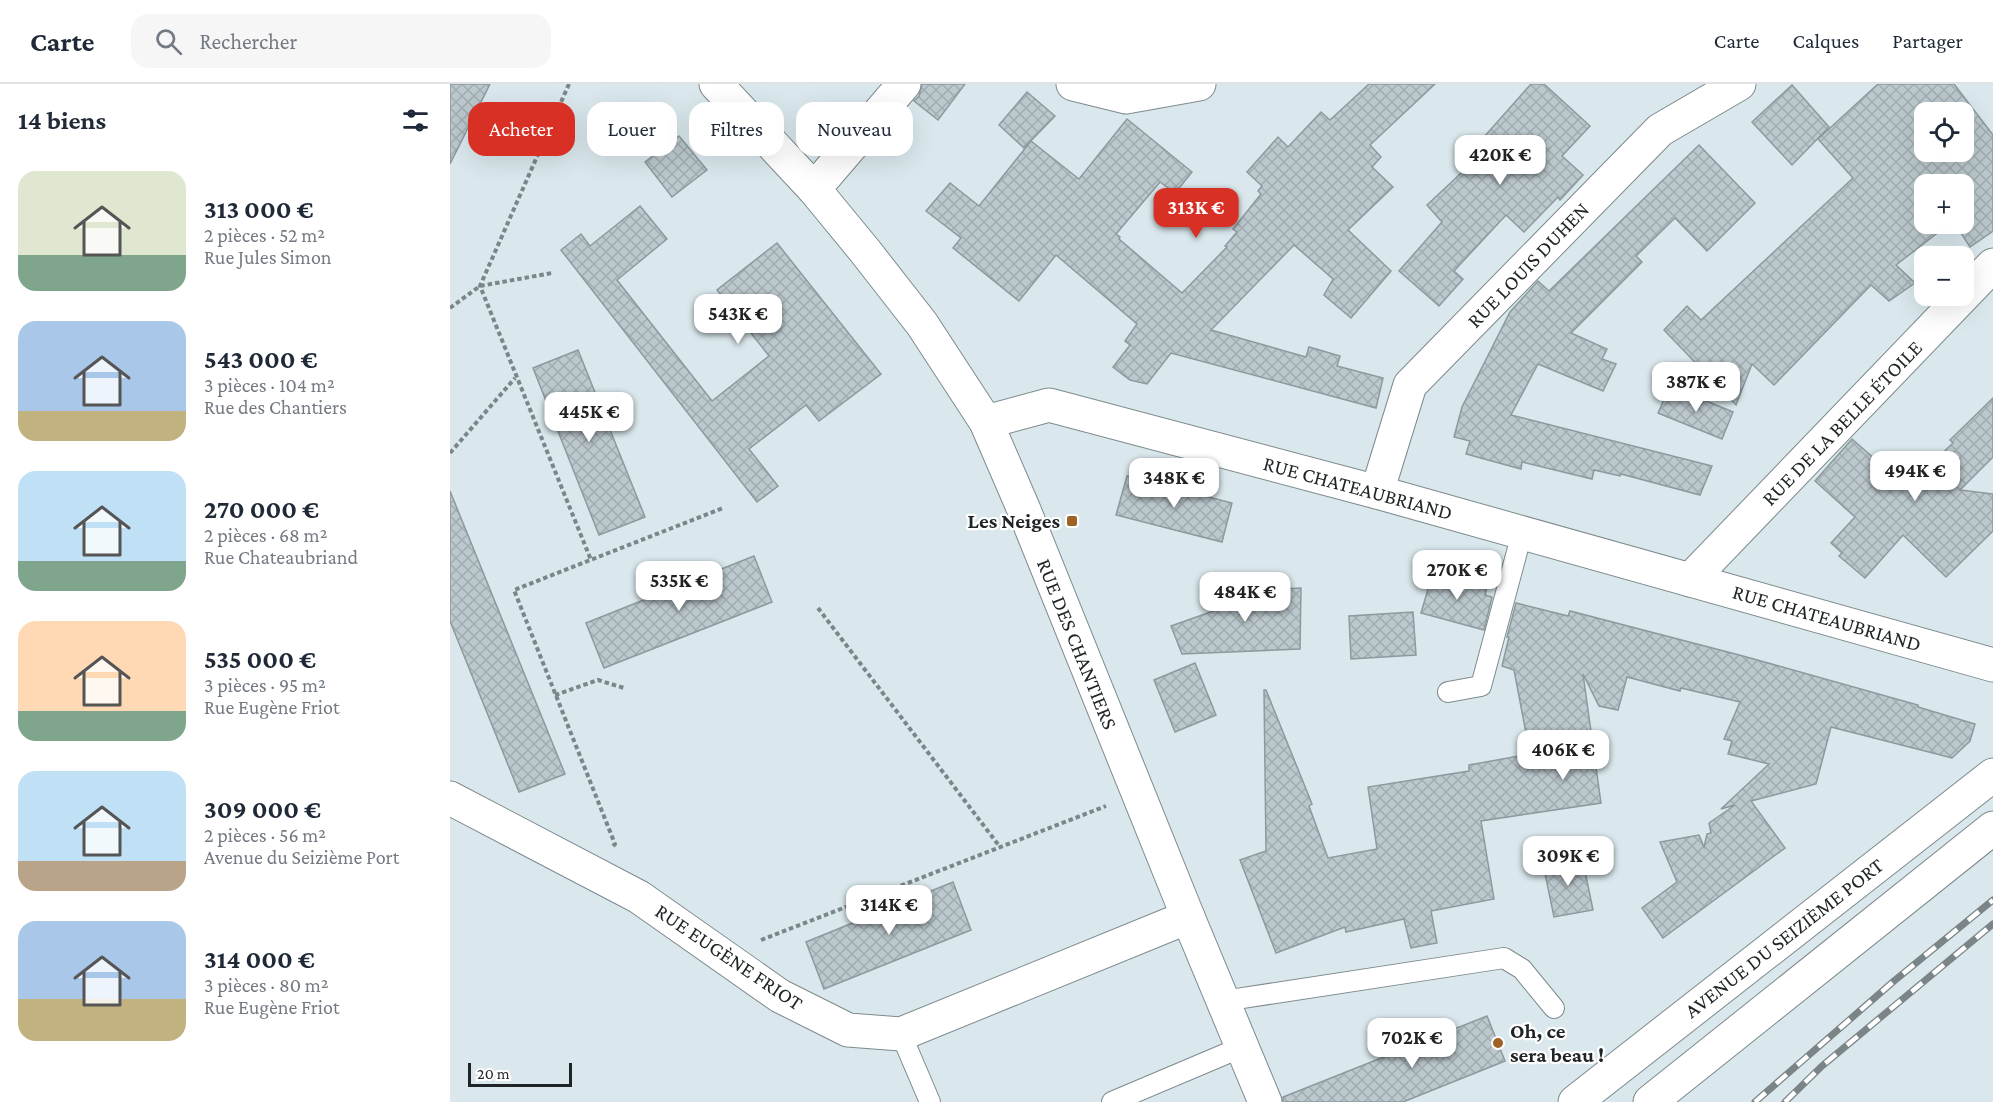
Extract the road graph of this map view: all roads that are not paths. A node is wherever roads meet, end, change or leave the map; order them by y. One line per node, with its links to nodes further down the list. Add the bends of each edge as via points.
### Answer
1 (716, 84): 6 (street, RUE DES CHANTIERS)
2 (904, 84): 6 (street)
3 (1073, 84): 4 (street, via 1126,96)
4 (1199, 84)
5 (1739, 84): 9 (street, RUE LOUIS DUHEN, via 1660,130 1410,385)
6 (814, 189): 8 (street, RUE DES CHANTIERS, via 915,315)
7 (1993, 266): 11 (street, RUE DE LA BELLE ÉTOILE)
8 (986, 422): 9 (street, RUE CHATEAUBRIAND, via 1049,405); 17 (street, RUE DES CHANTIERS)
9 (1377, 492): 10 (street, RUE CHATEAUBRIAND)
10 (1522, 533): 11 (street, RUE CHATEAUBRIAND); 13 (lane, via 1481,686)
11 (1690, 580): 12 (street, RUE CHATEAUBRIAND)
12 (1993, 665)
13 (1449, 692)
14 (1993, 775): 25 (street, AVENUE DU SEIZIÈME PORT)
15 (450, 798): 20 (street, RUE EUGÈNE FRIOT, via 639,897 780,996 848,1030)
16 (1993, 828): 26 (street, AVENUE DU SEIZIÈME PORT)
17 (1188, 917): 18 (street, RUE DES CHANTIERS); 20 (street, RUE EUGÈNE FRIOT)
18 (1223, 1001): 19 (lane, via 1504,958 1522,969); 21 (street, RUE DES CHANTIERS)
19 (1554, 1008)
20 (901, 1034): 22 (lane)
21 (1242, 1047): 23 (lane); 24 (street, RUE DES CHANTIERS)
22 (930, 1102)
23 (1112, 1102)
24 (1265, 1102)
25 (1575, 1102)
26 (1650, 1102)

